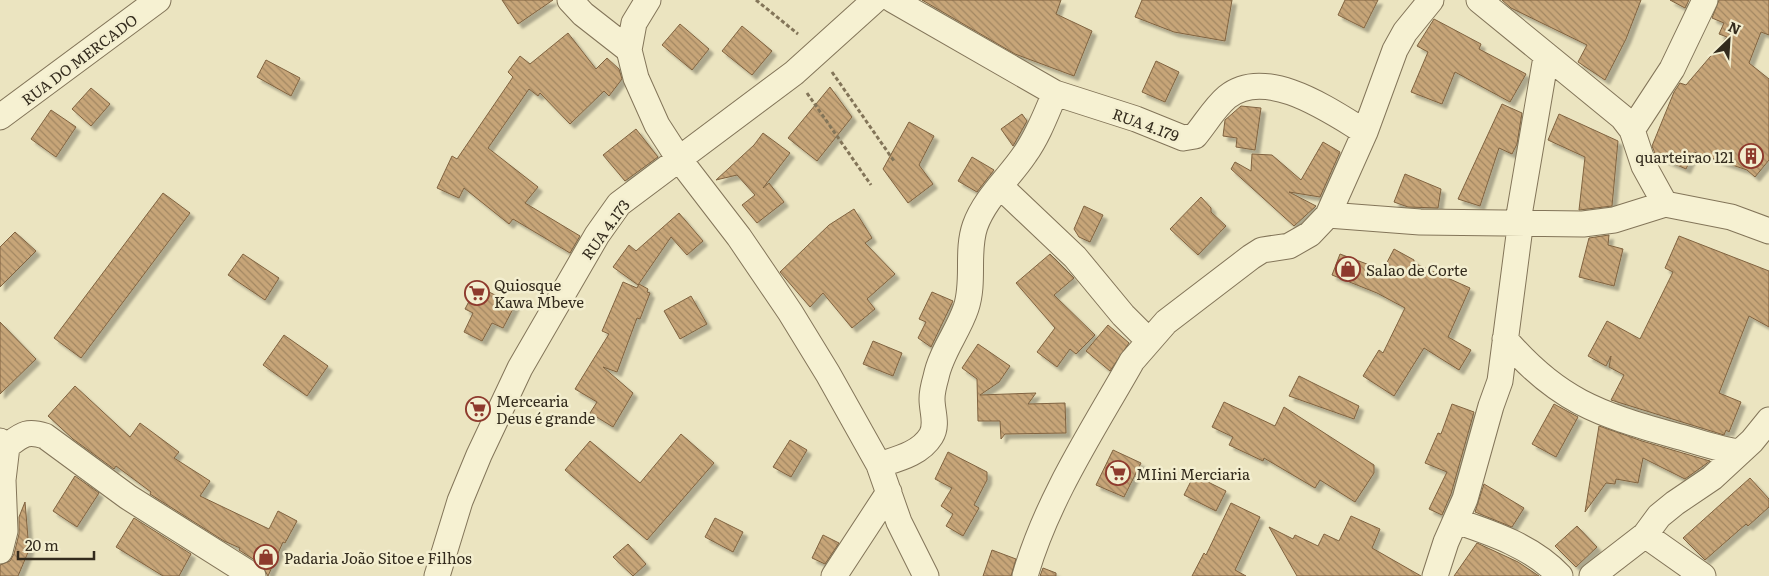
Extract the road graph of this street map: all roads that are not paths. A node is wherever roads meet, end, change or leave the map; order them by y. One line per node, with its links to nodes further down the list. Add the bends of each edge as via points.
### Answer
1 (158, 0): 12 (street, RUA DO MERCADO)
2 (570, 0): 9 (street)
3 (648, 0): 9 (street, via 634,23)
4 (875, 0): 15 (street, RUA 4.173, via 794,73)
5 (893, 0): 11 (street, RUA 4.179)
6 (1431, 0): 14 (street, via 1395,50)
7 (1480, 0): 10 (street)
8 (1705, 0): 13 (street, via 1672,69)
9 (629, 50): 15 (street, via 636,78 657,125)
10 (1546, 57): 13 (street, via 1609,105); 19 (street)
11 (1055, 93): 14 (street, RUA 4.179, via 1189,139 1196,136 1228,97 1248,88 1272,87 1317,104); 16 (street, via 1026,154)
12 (0, 117)
13 (1632, 130): 17 (street, via 1644,166)
14 (1366, 132): 18 (street)
15 (680, 159): 26 (street, via 790,312); 32 (street, RUA 4.173, via 619,204 556,305 520,368 479,455 460,501)
16 (1000, 186): 22 (street, via 1075,257); 26 (street, via 975,225 966,308 944,350 936,376 932,398 935,428 921,448)
17 (1665, 204): 19 (street, via 1614,220 1583,224); 20 (street, via 1732,217)
18 (1328, 215): 19 (street, via 1420,222); 22 (street, via 1310,234 1289,246 1262,250 1252,257 1166,322)
19 (1518, 221): 21 (street, via 1519,236)
20 (1769, 232)
21 (1506, 339): 25 (street, via 1543,378 1586,407 1714,448); 28 (street, via 1500,381)
22 (1148, 341): 35 (street, via 1128,369 1052,505 1033,547)
23 (1766, 430): 25 (street)
24 (4, 444): 30 (street, via 5,531); 31 (street, via 32,432 45,436 128,497)
25 (1739, 452): 29 (street, via 1712,478 1659,516)
26 (879, 465): 27 (street)
27 (888, 492): 33 (street); 34 (street)
28 (1456, 521): 36 (street); 37 (street, via 1528,551)
29 (1645, 535): 38 (street); 39 (street)
30 (0, 551)
31 (253, 576)
32 (437, 576)
33 (834, 576)
34 (926, 576)
35 (1025, 576)
36 (1435, 576)
37 (1560, 576)
38 (1592, 576)
39 (1703, 576)

